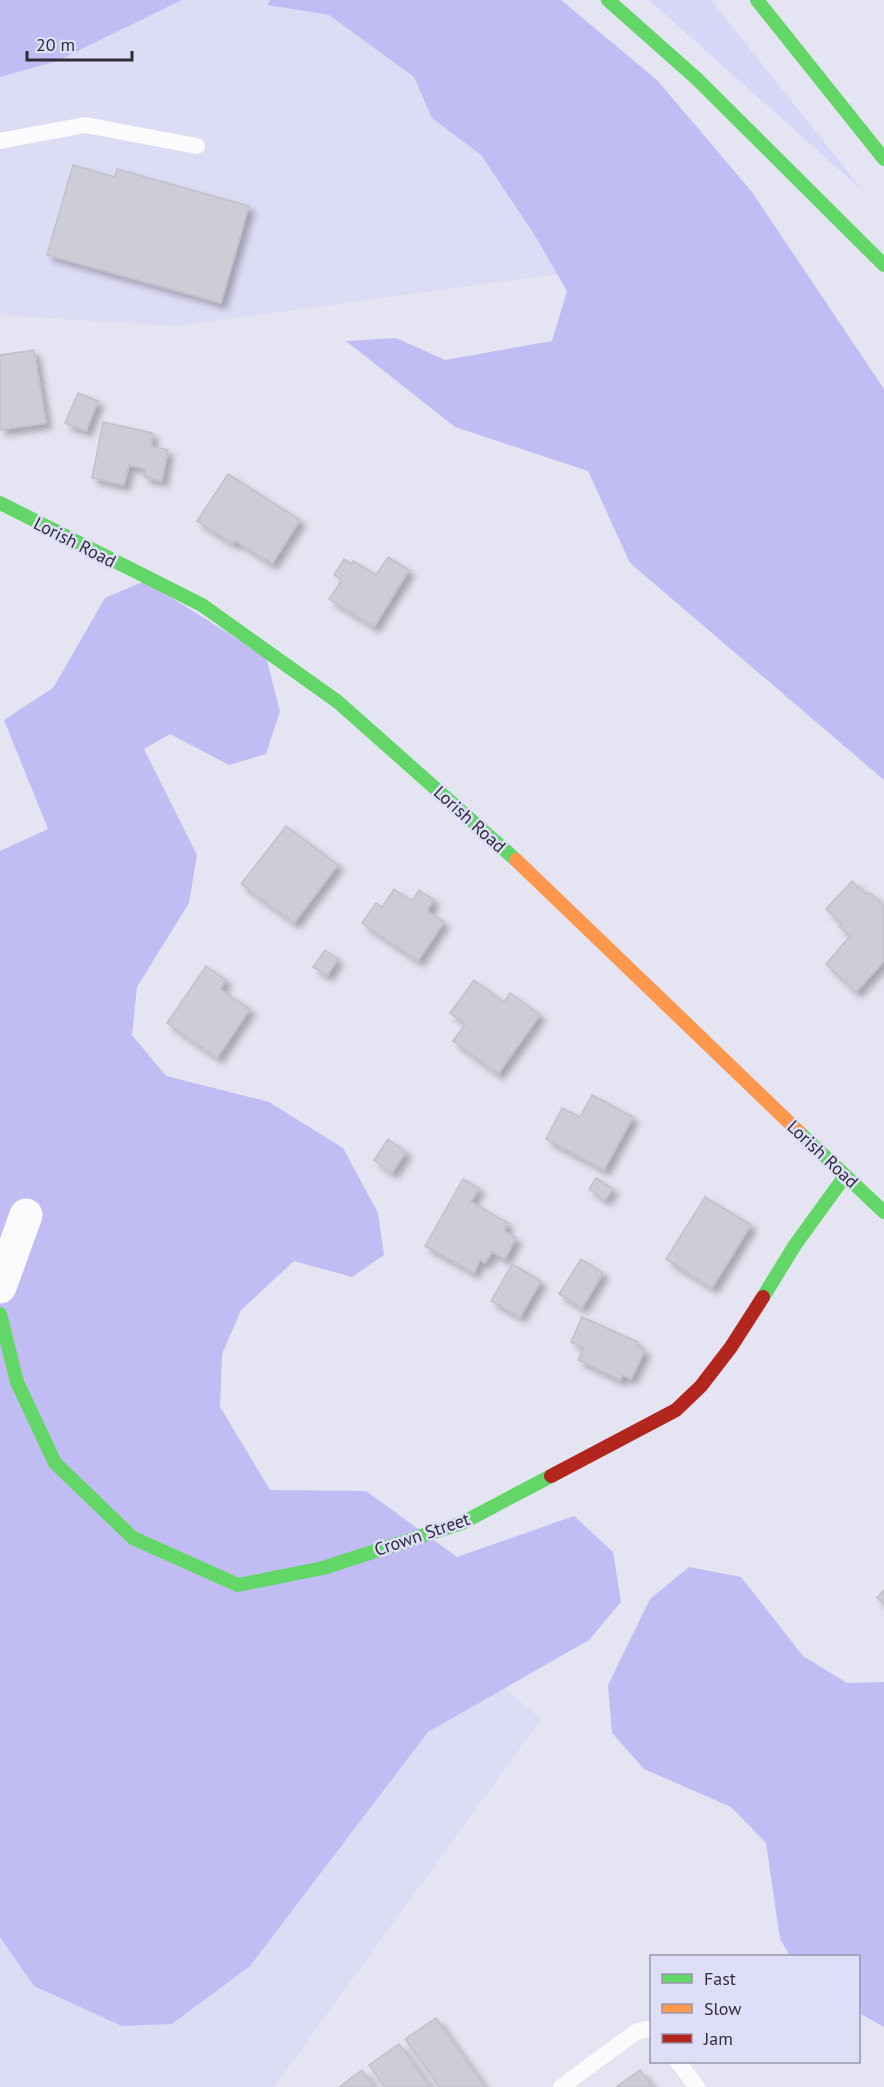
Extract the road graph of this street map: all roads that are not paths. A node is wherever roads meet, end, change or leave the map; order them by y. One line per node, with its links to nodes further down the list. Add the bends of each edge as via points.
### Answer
1 (608, 0): 6 (main road, via 697,79)
2 (757, 0): 5 (main road)
3 (0, 141): 4 (lane, via 85,125)
4 (197, 146)
5 (884, 159)
6 (884, 265)
7 (0, 503): 8 (main road, Lorish Road, via 202,605 338,702 514,858)
8 (845, 1176): 9 (main road, Lorish Road); 12 (main road, Crown Street, via 795,1245 731,1347 701,1386 676,1410 462,1523 323,1568 238,1585 134,1538 55,1463 17,1382)
9 (884, 1212)
10 (26, 1215): 11 (street)
11 (0, 1287)
12 (0, 1314)
13 (650, 2030): 15 (lane, via 636,2032)
14 (679, 2063): 16 (lane)
15 (561, 2087)
16 (697, 2087)

